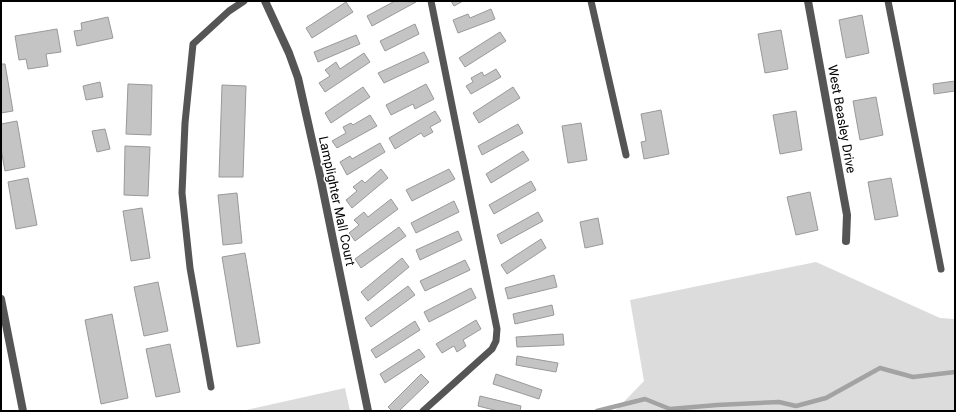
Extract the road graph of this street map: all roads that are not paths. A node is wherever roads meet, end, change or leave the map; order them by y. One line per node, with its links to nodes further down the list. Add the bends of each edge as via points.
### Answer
1 (244, 1): 11 (lane, via 229,11 193,44 185,123 182,193 190,268)
2 (265, 1): 13 (street, Lamplighter Mall Court, via 298,78)
3 (431, 1): 14 (lane, via 497,329 492,349)
4 (591, 1): 7 (lane)
5 (808, 1): 8 (street, West Beasley Drive, via 846,214)
6 (888, 1): 9 (lane)
7 (626, 155)
8 (846, 241)
9 (941, 270)
10 (1, 299): 12 (street)
11 (211, 387)
12 (23, 411)
13 (368, 411)
14 (423, 411)

